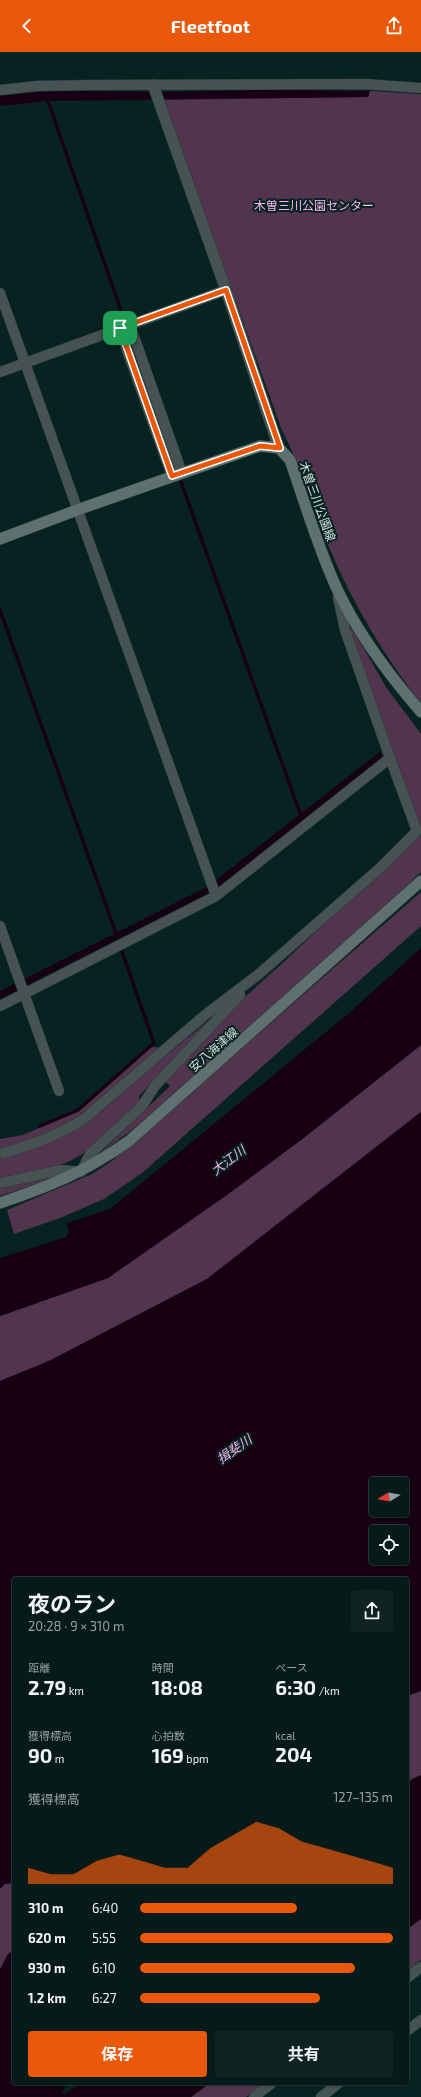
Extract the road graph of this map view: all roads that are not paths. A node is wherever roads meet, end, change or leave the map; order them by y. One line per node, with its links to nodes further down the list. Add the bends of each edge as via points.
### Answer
1 (154, 87): 2 (street, via 364,84); 3 (street, via 37,86); 4 (street)
2 (421, 88)
3 (0, 90)
4 (226, 290): 6 (street); 10 (street)
5 (0, 293): 8 (street)
6 (130, 324): 7 (street); 11 (street)
7 (120, 328): 8 (street); 11 (street)
8 (25, 362): 9 (street); 12 (street)
9 (0, 372)
10 (280, 448): 11 (main road, via 260,446); 14 (main road, 木曽三川公園線, via 290,460)
11 (177, 475): 12 (main road)
12 (77, 510): 13 (main road); 18 (street)
13 (0, 539)
14 (337, 589): 15 (main road, 木曽三川公園線, via 358,627 396,683); 16 (street, via 345,630)
15 (421, 712)
16 (390, 758): 18 (street); 20 (street, via 416,831 380,868)
17 (421, 881): 25 (main road, 安八海津線, via 129,1141)
18 (216, 894): 21 (street)
19 (0, 926): 21 (street)
20 (259, 974): 24 (street, via 205,1015 85,1118 61,1133); 25 (street, via 155,1086 142,1106 90,1154)
21 (24, 992): 22 (street); 23 (street)
22 (0, 1006)
23 (58, 1091)
24 (4, 1153)
25 (81, 1172): 26 (street, via 61,1170); 27 (main road, 安八海津線)
26 (0, 1183)
27 (0, 1203)
28 (421, 1967): 29 (street)
29 (409, 1976)
30 (421, 2020): 31 (street)
31 (409, 2029)
32 (269, 2085): 34 (street)
33 (336, 2085): 35 (street)
34 (254, 2097)
35 (321, 2097)

